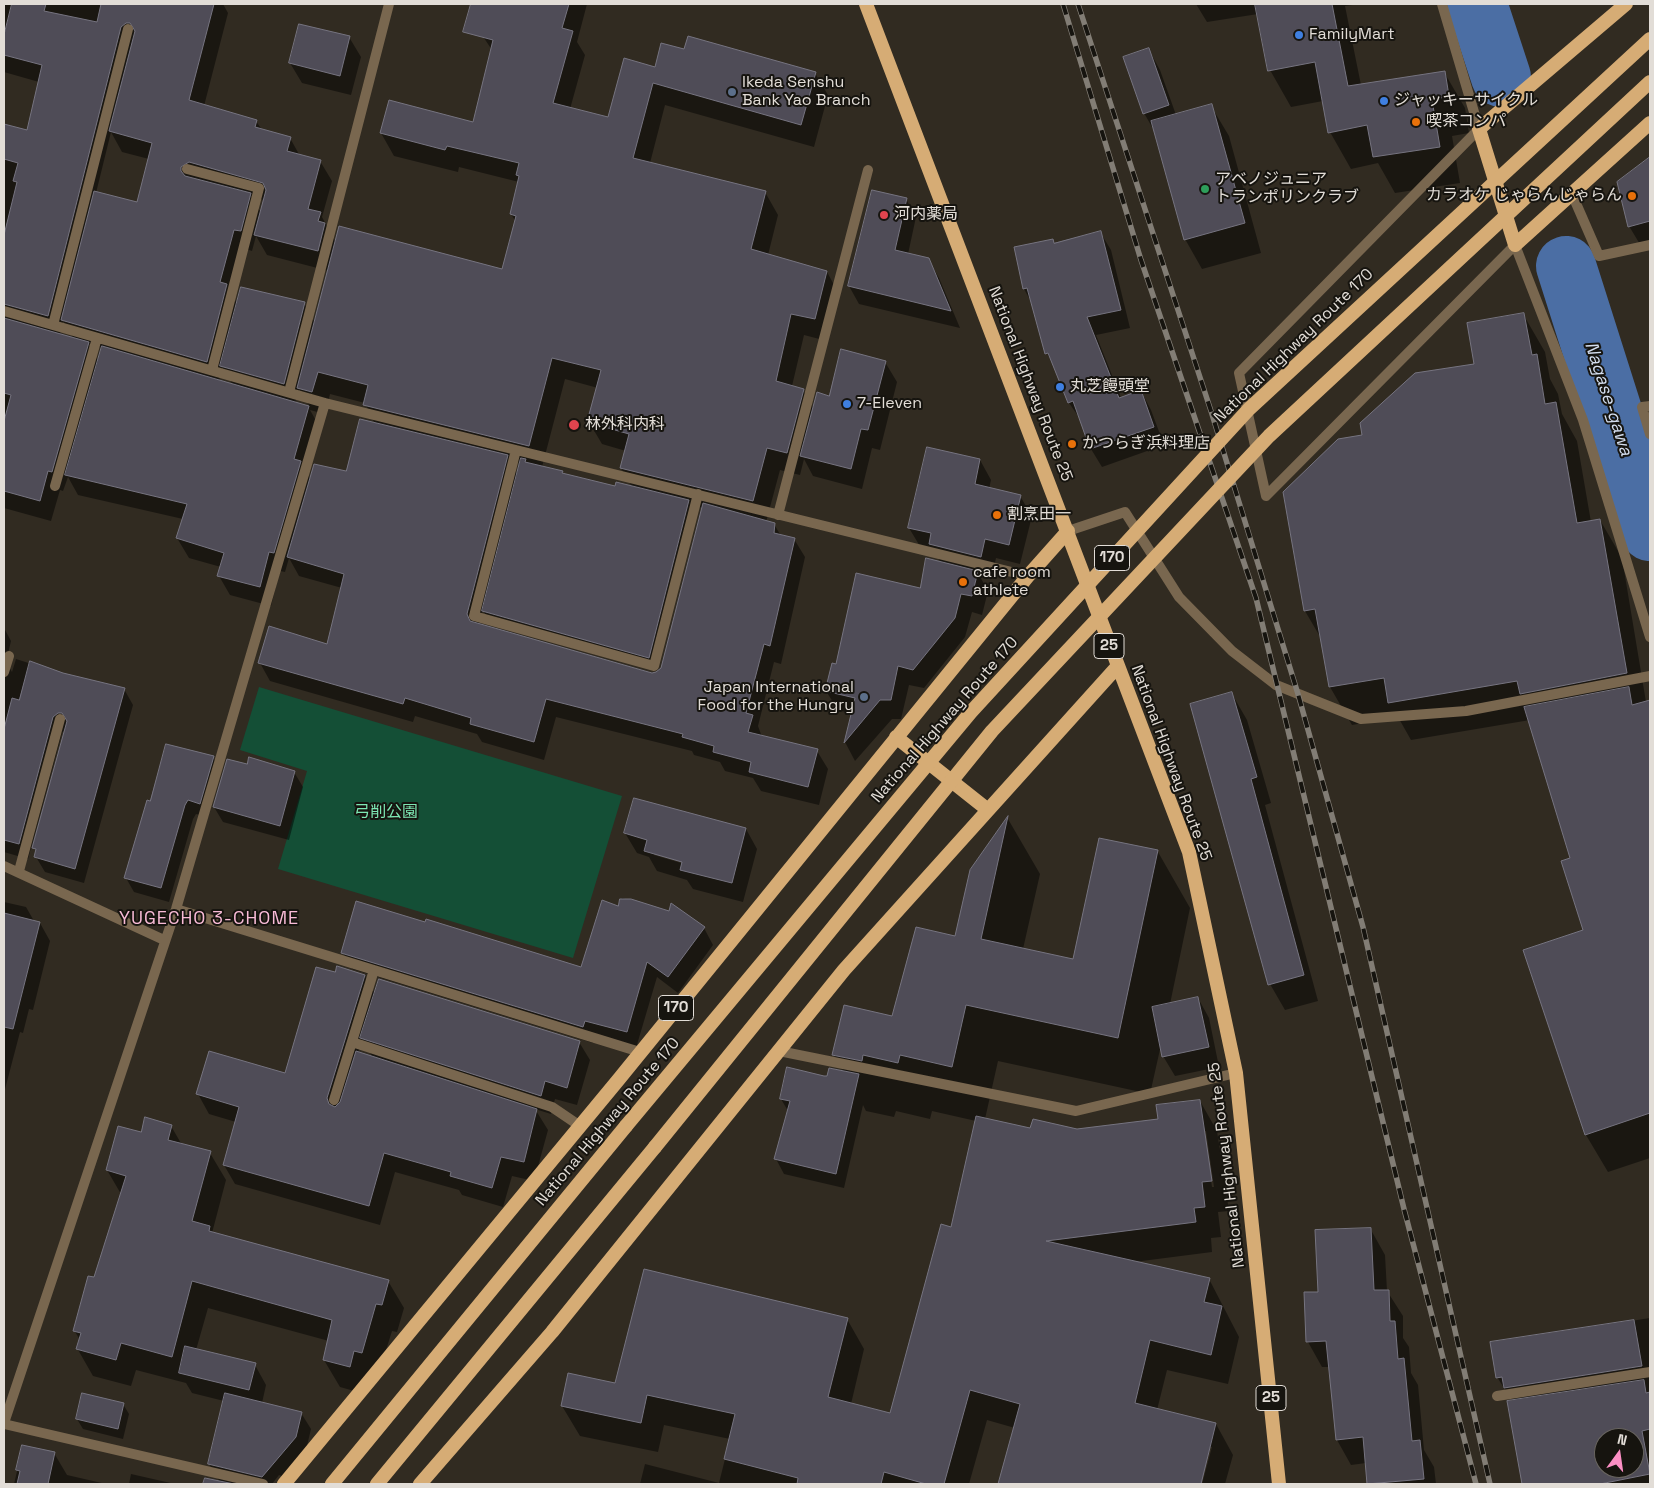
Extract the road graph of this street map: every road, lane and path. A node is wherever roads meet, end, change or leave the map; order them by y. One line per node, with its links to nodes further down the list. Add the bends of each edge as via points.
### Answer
1 (389, 4): 19 (street)
2 (866, 4): 27 (highway, National Highway Route 25 / 25)
3 (1442, 4): 9 (street)
4 (1626, 4): 9 (highway)
5 (128, 29): 16 (street)
6 (1650, 39): 53 (highway, National Highway Route 170 / 170, bridge, via 1249,409 971,712)
7 (1650, 82): 54 (highway, 170, bridge, via 1270,436 1006,716)
8 (1650, 123): 12 (highway)
9 (1479, 129): 13 (highway); 13 (street, via 1239,373 1266,496)
10 (187, 169): 18 (street, via 259,188)
11 (868, 170): 26 (street)
12 (1572, 194): 13 (highway); 14 (street, via 1599,256)
13 (1515, 245): 29 (street, via 1583,420)
14 (1650, 245)
15 (4, 311): 16 (street)
16 (53, 325): 17 (street)
17 (97, 338): 18 (street); 24 (street)
18 (212, 370): 19 (street)
19 (289, 392): 20 (street)
20 (325, 403): 23 (street); 39 (street)
21 (1650, 406): 22 (street, via 1642,407)
22 (1650, 434)
23 (516, 450): 25 (street); 25 (street, via 474,616 654,666)
24 (55, 486)
25 (698, 494): 26 (street)
26 (778, 515): 28 (street)
27 (1068, 531): 28 (highway, 170); 31 (highway, National Highway Route 25 / 25); 33 (street, via 1125,512 1180,597 1232,651 1276,685 1360,720 1466,711)
28 (1028, 576): 35 (highway, 170)
29 (1650, 637)
30 (8, 656): 32 (street)
31 (1117, 667): 36 (highway); 45 (highway, National Highway Route 25 / 25, via 1189,852)
32 (4, 672)
33 (1650, 676)
34 (60, 719): 38 (street)
35 (896, 737): 36 (highway); 44 (highway, 170)
36 (988, 810): 43 (highway, via 844,970)
37 (4, 866): 38 (street)
38 (18, 871): 40 (street)
39 (176, 909): 40 (street); 41 (street)
40 (164, 940): 50 (street)
41 (374, 970): 42 (street); 44 (street)
42 (352, 1042): 46 (street); 47 (street, via 552,1107)
43 (779, 1051): 45 (street, via 1076,1111); 55 (highway, via 552,1332)
44 (640, 1052): 47 (highway, 170)
45 (1236, 1074): 56 (highway, National Highway Route 25 / 25)
46 (334, 1100)
47 (580, 1126): 52 (highway, 170)
48 (1650, 1372): 49 (street)
49 (1497, 1396)
50 (4, 1423): 51 (street)
51 (263, 1484)
52 (284, 1484)
53 (332, 1484)
54 (377, 1484)
55 (420, 1484)
56 (1279, 1484)

